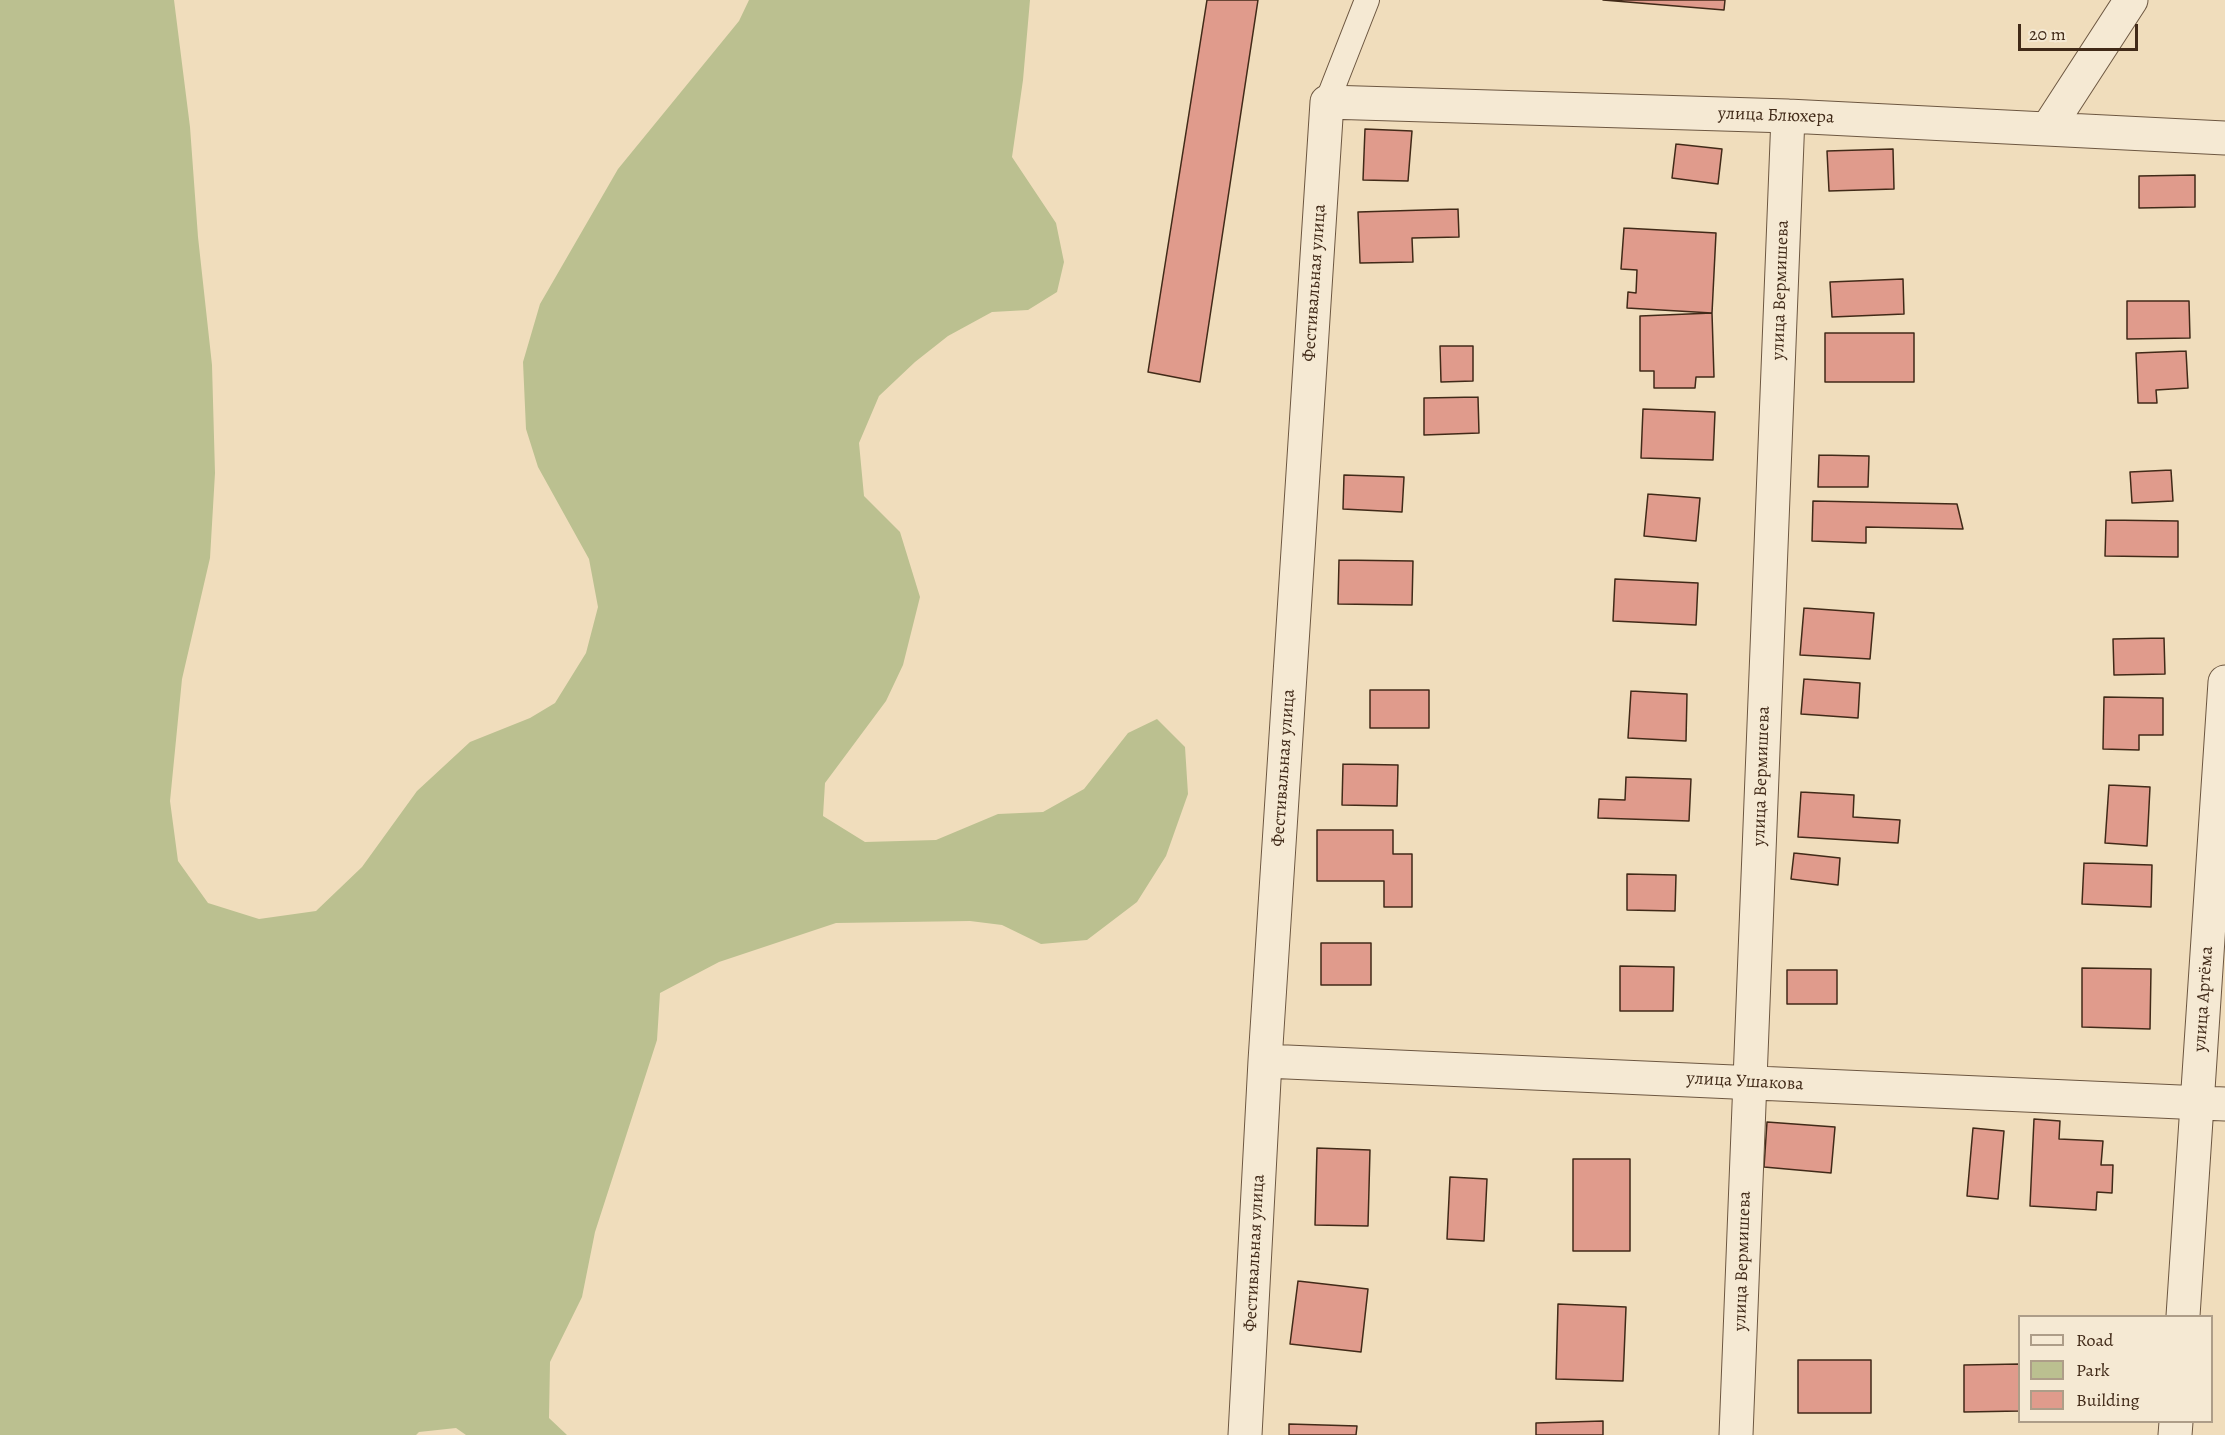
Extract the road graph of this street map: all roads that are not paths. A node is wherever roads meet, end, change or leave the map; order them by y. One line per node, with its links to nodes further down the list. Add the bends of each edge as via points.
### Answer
1 (1367, 0): 3 (lane)
2 (2131, 0): 5 (street)
3 (1326, 102): 4 (street, улица Блюхера); 8 (street, Фестивальная улица)
4 (1788, 116): 5 (street, улица Блюхера); 9 (street, улица Вермишева)
5 (2049, 128): 6 (street, улица Блюхера)
6 (2225, 138)
7 (2225, 682): 10 (street, улица Артёма)
8 (1265, 1060): 9 (street, улица Ушакова); 12 (street, Фестивальная улица)
9 (1750, 1083): 10 (street, улица Ушакова); 13 (street, улица Вермишева)
10 (2211, 1104): 11 (street, улица Артёма)
11 (2183, 1315)
12 (1245, 1435)
13 (1736, 1435)

